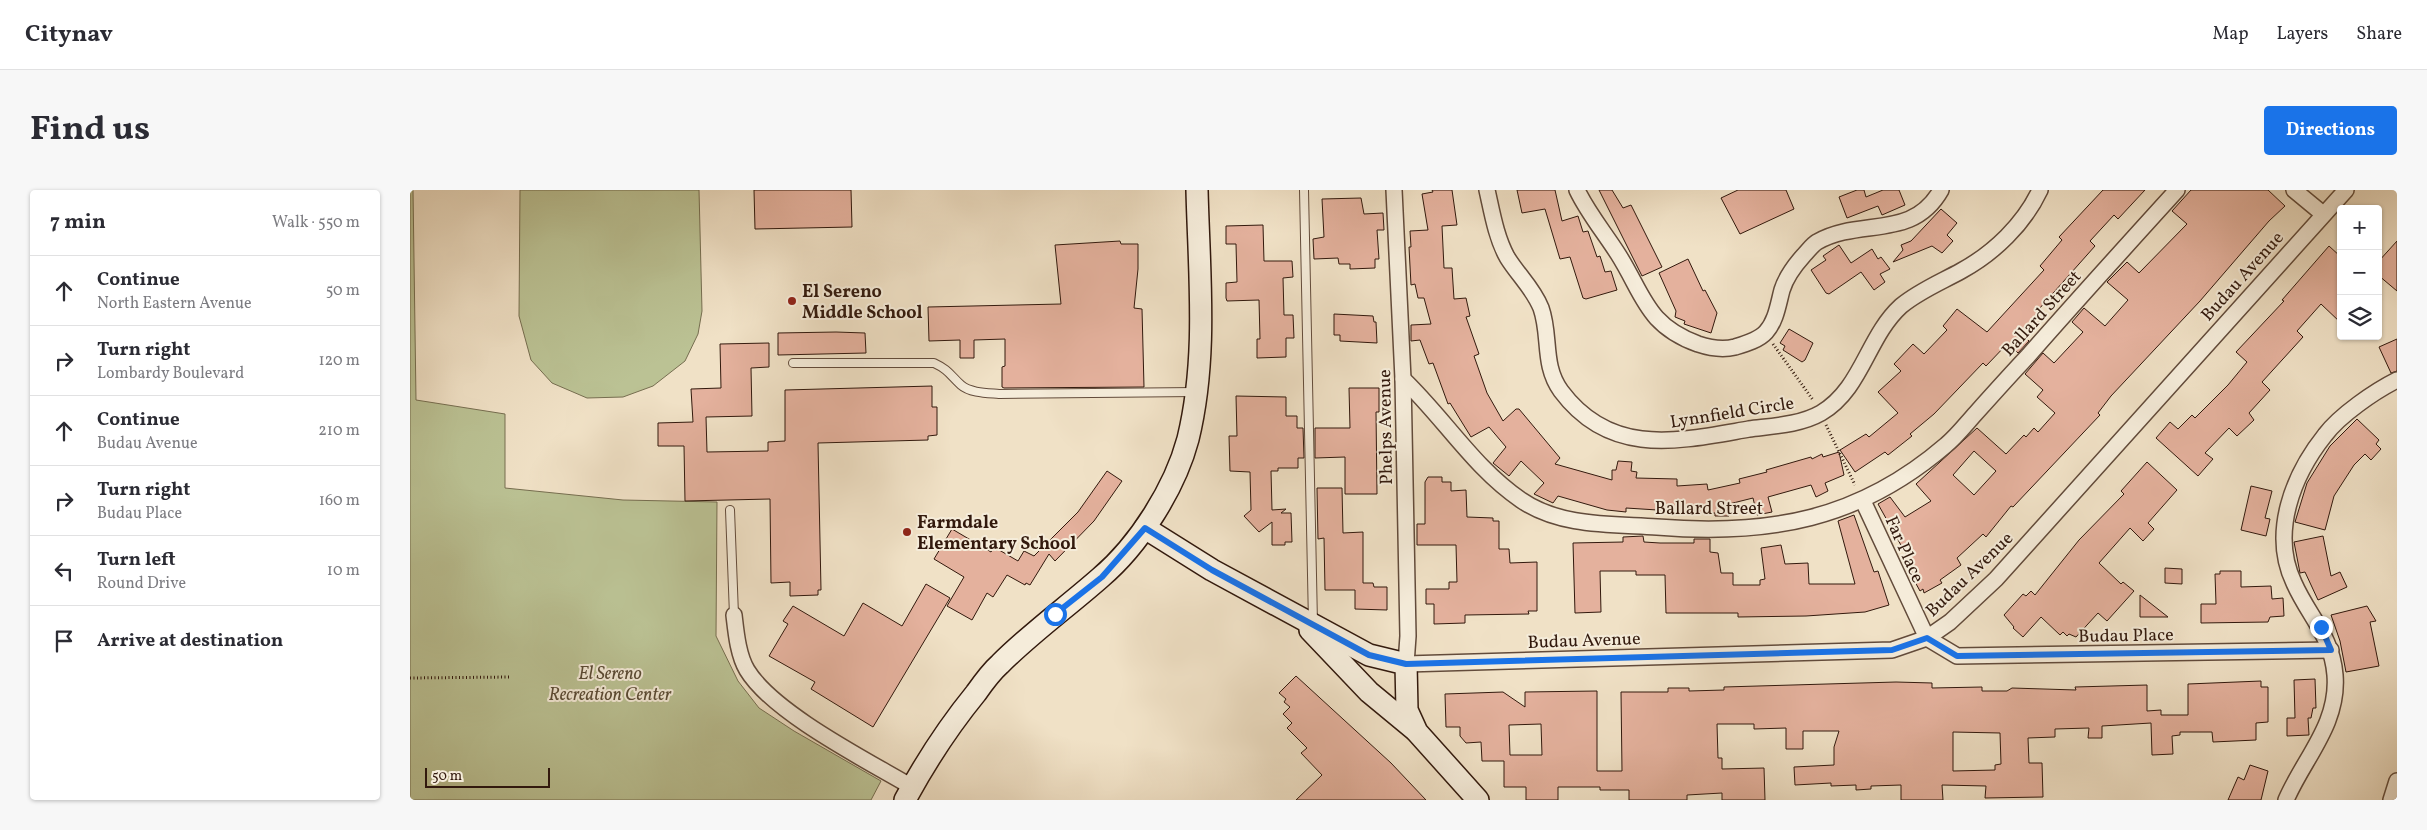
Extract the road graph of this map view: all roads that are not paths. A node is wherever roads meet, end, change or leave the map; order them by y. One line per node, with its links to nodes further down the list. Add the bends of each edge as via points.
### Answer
1 (1197, 190): 15 (main road, via 1201,336)
2 (1304, 190): 20 (lane)
3 (1394, 190): 13 (street, Phelps Avenue)
4 (1487, 190): 7 (street, Lynnfield Circle, via 1493,220 1507,256 1541,309 1551,373 1560,390 1573,405 1596,422 1613,431 1650,442 1676,442 1796,422 1820,413 1851,387 1880,330 1901,306 1990,253 2010,234)
5 (1577, 190): 6 (street, via 1647,308 1665,327 1708,347 1728,349 1765,334 1795,265 1815,243 1836,233 1899,225 1917,217)
6 (1941, 190)
7 (2040, 190)
8 (2177, 190): 16 (street, Ballard Street, via 1948,444 1890,487)
9 (2294, 190): 11 (street)
10 (2346, 190): 11 (street, Budau Avenue)
11 (2323, 214): 21 (street, Budau Avenue, via 1996,579 1950,622)
12 (793, 363): 15 (lane, via 934,363 953,375 961,386 1000,394)
13 (1403, 379): 16 (street, Ballard Street, via 1426,400 1496,481 1523,502 1546,514 1672,528 1727,530 1768,527); 23 (street, Phelps Avenue)
14 (2397, 380): 22 (street, via 2373,392 2325,434 2294,486 2284,522 2285,554 2293,582)
15 (1197, 392): 18 (main road, via 1187,440 1173,479)
16 (1863, 501): 21 (street, Far Place)
17 (730, 510): 19 (lane)
18 (1145, 528): 20 (main road, via 1212,570); 26 (main road, via 1102,577 998,665 957,717)
19 (734, 615): 26 (street, via 737,640 747,670 769,695)
20 (1305, 620): 23 (main road, via 1369,655); 24 (main road, via 1369,692)
21 (1927, 638): 22 (street, Budau Place, via 1957,656); 23 (street, Budau Avenue, via 1892,650)
22 (2331, 650): 28 (street, via 2335,677 2333,710 2322,739 2297,774)
23 (1406, 664): 24 (main road, via 1407,710)
24 (1417, 732): 27 (main road)
25 (2397, 781): 29 (street)
26 (908, 793)
27 (1478, 800)
28 (2286, 800)
29 (2391, 800)

